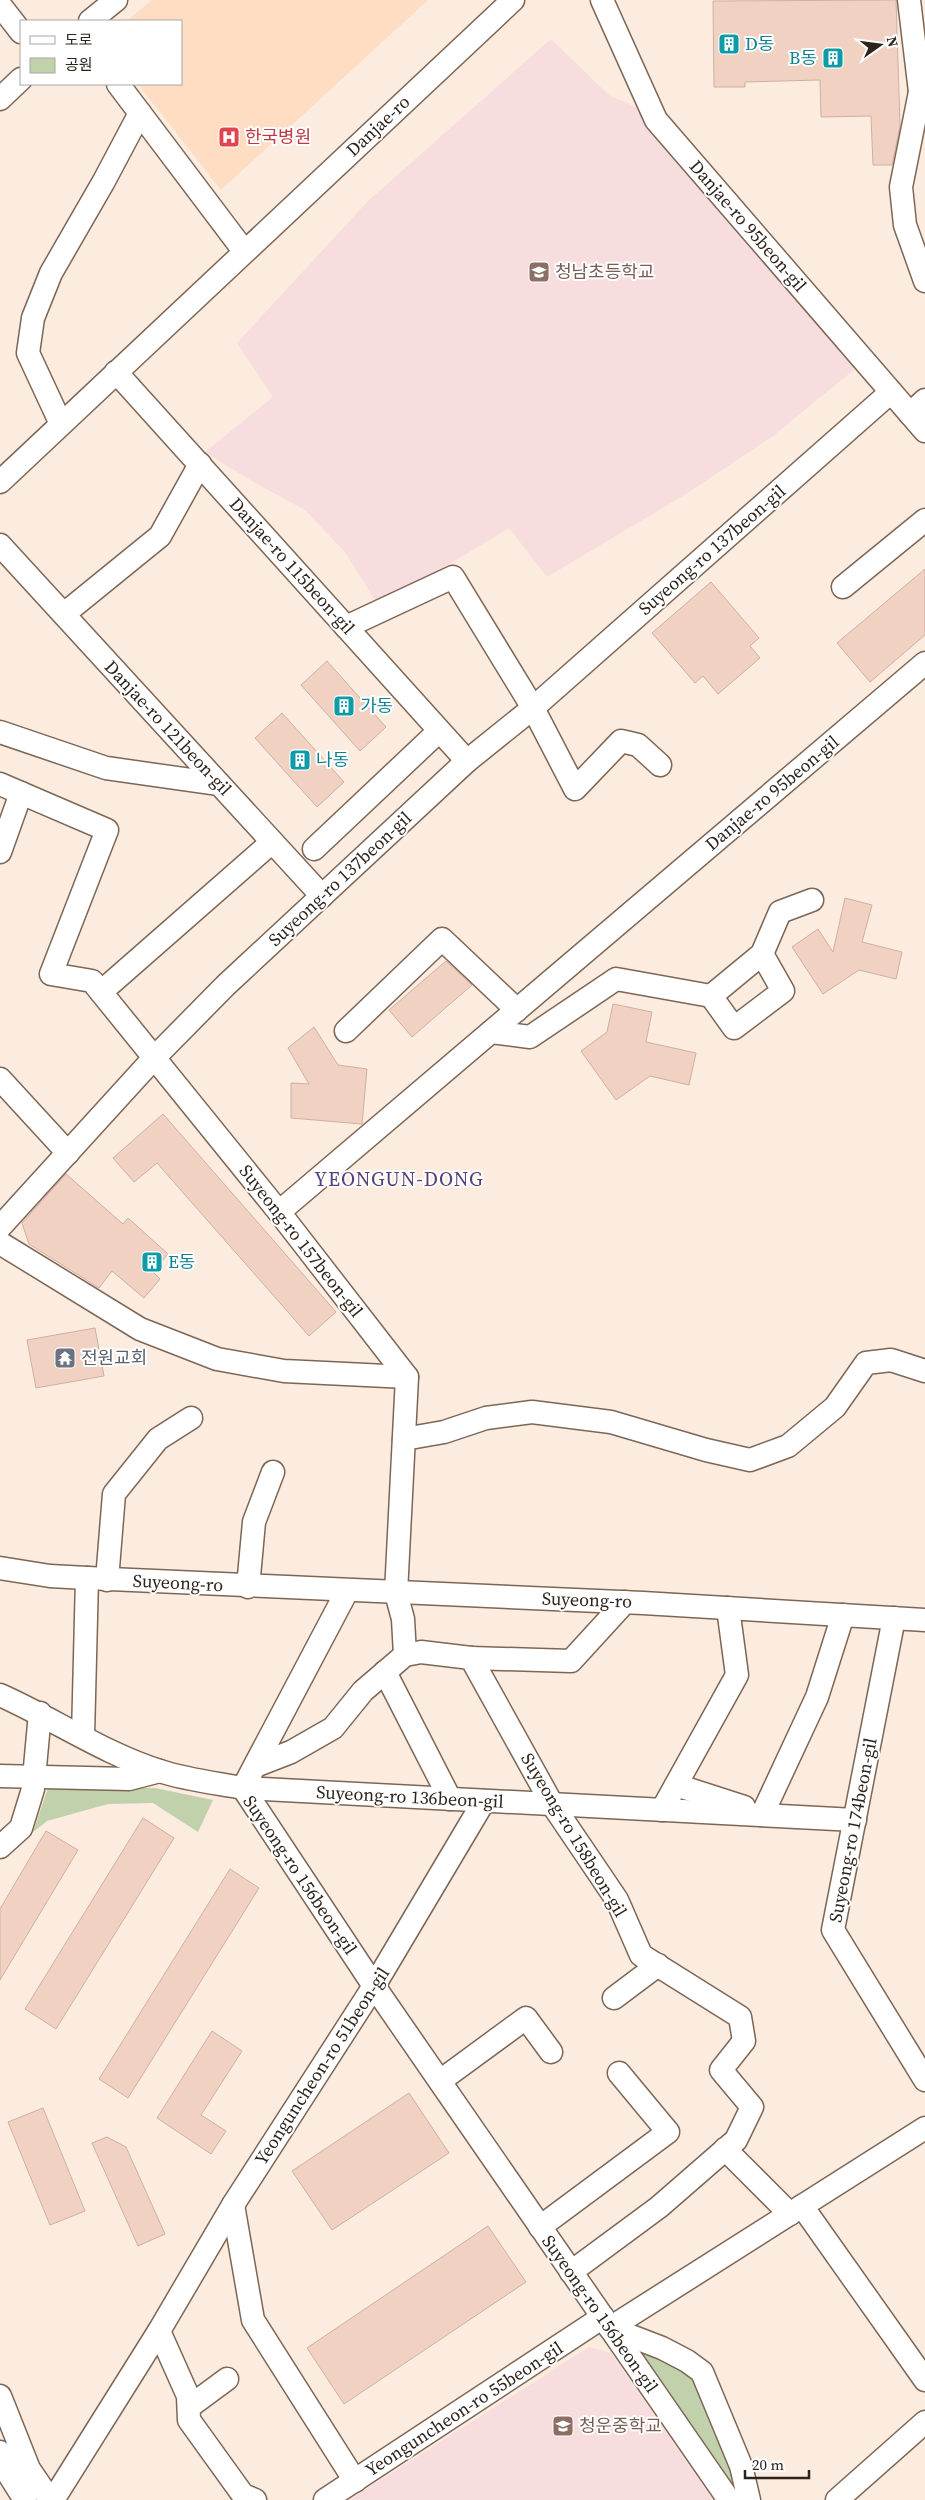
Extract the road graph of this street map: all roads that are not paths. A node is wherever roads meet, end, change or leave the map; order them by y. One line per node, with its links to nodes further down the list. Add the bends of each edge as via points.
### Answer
1 (116, 0): 6 (street)
2 (512, 0): 13 (street, Danjae-ro)
3 (602, 0): 16 (street, Danjae-ro 95beon-gil, via 656,120)
4 (909, 0): 10 (street)
5 (0, 5): 7 (street)
6 (91, 20)
7 (20, 31)
8 (20, 80): 11 (street)
9 (119, 85): 12 (street)
10 (923, 94): 14 (street, via 901,187 905,225)
11 (0, 99)
12 (140, 112): 13 (street); 18 (street, via 51,273 33,318 28,353)
13 (244, 251): 15 (street, Danjae-ro)
14 (925, 281)
15 (116, 372): 18 (street, Danjae-ro); 20 (street, Danjae-ro 115beon-gil)
16 (891, 392): 17 (street, Danjae-ro 95beon-gil); 28 (street, Suyeong-ro 137beon-gil)
17 (917, 407): 19 (street, Danjae-ro 95beon-gil)
18 (61, 424): 21 (street, Danjae-ro)
19 (925, 432)
20 (200, 464): 25 (street, via 160,536); 26 (street, Danjae-ro 115beon-gil)
21 (0, 482)
22 (925, 520): 24 (street)
23 (0, 545): 25 (street, Danjae-ro 121beon-gil)
24 (843, 587)
25 (64, 614): 34 (street, Danjae-ro 121beon-gil)
26 (346, 627): 28 (street, via 453,577); 29 (street, Danjae-ro 115beon-gil)
27 (925, 663): 44 (street, Danjae-ro 95beon-gil)
28 (533, 708): 31 (street, Suyeong-ro 137beon-gil); 32 (street, via 575,789 622,741 638,745)
29 (440, 730): 31 (street, Danjae-ro 115beon-gil); 37 (street)
30 (0, 732): 34 (street, via 106,768)
31 (467, 761): 39 (street, Suyeong-ro 137beon-gil)
32 (660, 765)
33 (0, 784): 35 (street)
34 (219, 784): 36 (street, Danjae-ro 121beon-gil)
35 (21, 793): 38 (street); 42 (street, via 107,830 51,974 92,981)
36 (272, 842): 39 (street, Danjae-ro 121beon-gil); 42 (street)
37 (314, 849)
38 (0, 852)
39 (322, 896): 47 (street, Suyeong-ro 137beon-gil, via 226,985)
40 (812, 900): 41 (street, via 780,912)
41 (762, 954): 43 (street); 43 (street, via 783,991 734,1028)
42 (101, 992): 47 (street)
43 (711, 996): 46 (street, via 616,979 530,1037)
44 (517, 1010): 45 (street, via 442,939); 46 (street, Danjae-ro 95beon-gil)
45 (346, 1031)
46 (492, 1032): 50 (street, Danjae-ro 95beon-gil)
47 (154, 1058): 49 (street, Suyeong-ro 137beon-gil); 50 (street, Suyeong-ro 157beon-gil)
48 (0, 1079): 49 (street)
49 (68, 1153): 51 (street, Suyeong-ro 137beon-gil)
50 (279, 1212): 54 (street, Suyeong-ro 157beon-gil)
51 (0, 1227)
52 (0, 1243): 54 (street, via 140,1329 217,1359 284,1371)
53 (925, 1371): 56 (street, via 891,1360 866,1363 835,1407 788,1446 750,1460 610,1422 532,1412 486,1418 444,1432)
54 (407, 1378): 56 (street)
55 (191, 1418): 59 (street, Suyeong-ro, via 158,1439 114,1494)
56 (404, 1439): 62 (street)
57 (273, 1472): 60 (street, Suyeong-ro, via 254,1522)
58 (0, 1568): 59 (street, Suyeong-ro)
59 (97, 1579): 60 (street, Suyeong-ro); 73 (street)
60 (248, 1587): 61 (street, Suyeong-ro)
61 (347, 1591): 62 (street, Suyeong-ro); 74 (street, Suyeong-ro 156beon-gil)
62 (396, 1593): 63 (street, Suyeong-ro); 68 (street, via 403,1619)
63 (625, 1602): 64 (street, Suyeong-ro); 69 (street, via 571,1662)
64 (728, 1608): 65 (street, Suyeong-ro); 78 (street, via 737,1675)
65 (843, 1615): 66 (street, Suyeong-ro); 84 (street, via 817,1697)
66 (894, 1618): 67 (street, Suyeong-ro); 85 (street, Suyeong-ro 174beon-gil)
67 (925, 1620)
68 (406, 1655): 69 (street, via 421,1652); 70 (street, Suyeong-ro 156beon-gil)
69 (471, 1658): 82 (street, Suyeong-ro 158beon-gil)
70 (385, 1672): 74 (street, Suyeong-ro 156beon-gil, via 363,1691 333,1728 291,1752); 80 (street)
71 (0, 1695): 72 (street, Suyeong-ro 136beon-gil)
72 (40, 1713): 73 (street, Suyeong-ro 136beon-gil); 77 (street)
73 (83, 1736): 75 (street, Suyeong-ro 136beon-gil)
74 (255, 1766): 79 (street, Suyeong-ro 156beon-gil)
75 (160, 1771): 77 (street, Suyeong-ro 136beon-gil, via 129,1779); 79 (street, Suyeong-ro 136beon-gil)
76 (0, 1776): 77 (street, Suyeong-ro 136beon-gil)
77 (34, 1778): 86 (street, via 20,1828)
78 (676, 1785): 83 (street); 84 (street, via 739,1804)
79 (243, 1788): 80 (street, Suyeong-ro 136beon-gil); 88 (street, Suyeong-ro 156beon-gil)
80 (450, 1799): 81 (street, Suyeong-ro 136beon-gil)
81 (484, 1801): 82 (street, Suyeong-ro 136beon-gil); 88 (street, Yeonguncheon-ro 51beon-gil)
82 (552, 1804): 83 (street, Suyeong-ro 136beon-gil); 87 (street, Suyeong-ro 158beon-gil, via 616,1900 641,1955)
83 (662, 1810): 84 (street, Suyeong-ro 136beon-gil)
84 (758, 1815): 85 (street, Suyeong-ro 136beon-gil)
85 (854, 1820): 93 (street, Suyeong-ro 174beon-gil, via 833,1930)
86 (0, 1847)
87 (658, 1965): 89 (street); 95 (street, Suyeong-ro 158beon-gil, via 740,2017 744,2042 721,2070 752,2107 736,2140)
88 (374, 1986): 92 (street, Suyeong-ro 156beon-gil); 96 (street, Yeonguncheon-ro 51beon-gil)
89 (614, 1998)
90 (551, 2052): 92 (street, via 526,2018)
91 (619, 2073): 98 (street, Suyeong-ro 156beon-gil, via 668,2132)
92 (440, 2080): 98 (street, Suyeong-ro 156beon-gil)
93 (925, 2080)
94 (925, 2128): 97 (street, Yeonguncheon-ro 55beon-gil)
95 (725, 2150): 97 (street); 99 (street, via 659,2207)
96 (233, 2205): 101 (street, Yeonguncheon-ro 51beon-gil); 108 (street, via 253,2320)
97 (796, 2210): 100 (street, Yeonguncheon-ro 55beon-gil); 103 (street)
98 (540, 2227): 99 (street, Suyeong-ro 156beon-gil)
99 (571, 2272): 100 (street, Suyeong-ro 156beon-gil)
100 (606, 2323): 108 (street, Yeonguncheon-ro 55beon-gil); 113 (street, Suyeong-ro 156beon-gil); 114 (street, via 662,2348 702,2372 741,2466)
101 (158, 2331): 105 (street, via 188,2396); 110 (street, Yeonguncheon-ro 51beon-gil)
102 (227, 2379): 105 (street)
103 (925, 2380)
104 (0, 2396): 110 (street, via 29,2469)
105 (189, 2406): 111 (street, via 189,2420 194,2428 243,2495)
106 (925, 2422): 115 (street)
107 (0, 2452): 109 (street, via 8,2473)
108 (354, 2481): 112 (street, Yeonguncheon-ro 55beon-gil)
109 (26, 2500)
110 (52, 2500)
111 (255, 2500)
112 (325, 2500)
113 (729, 2500)
114 (748, 2500)
115 (837, 2500)

